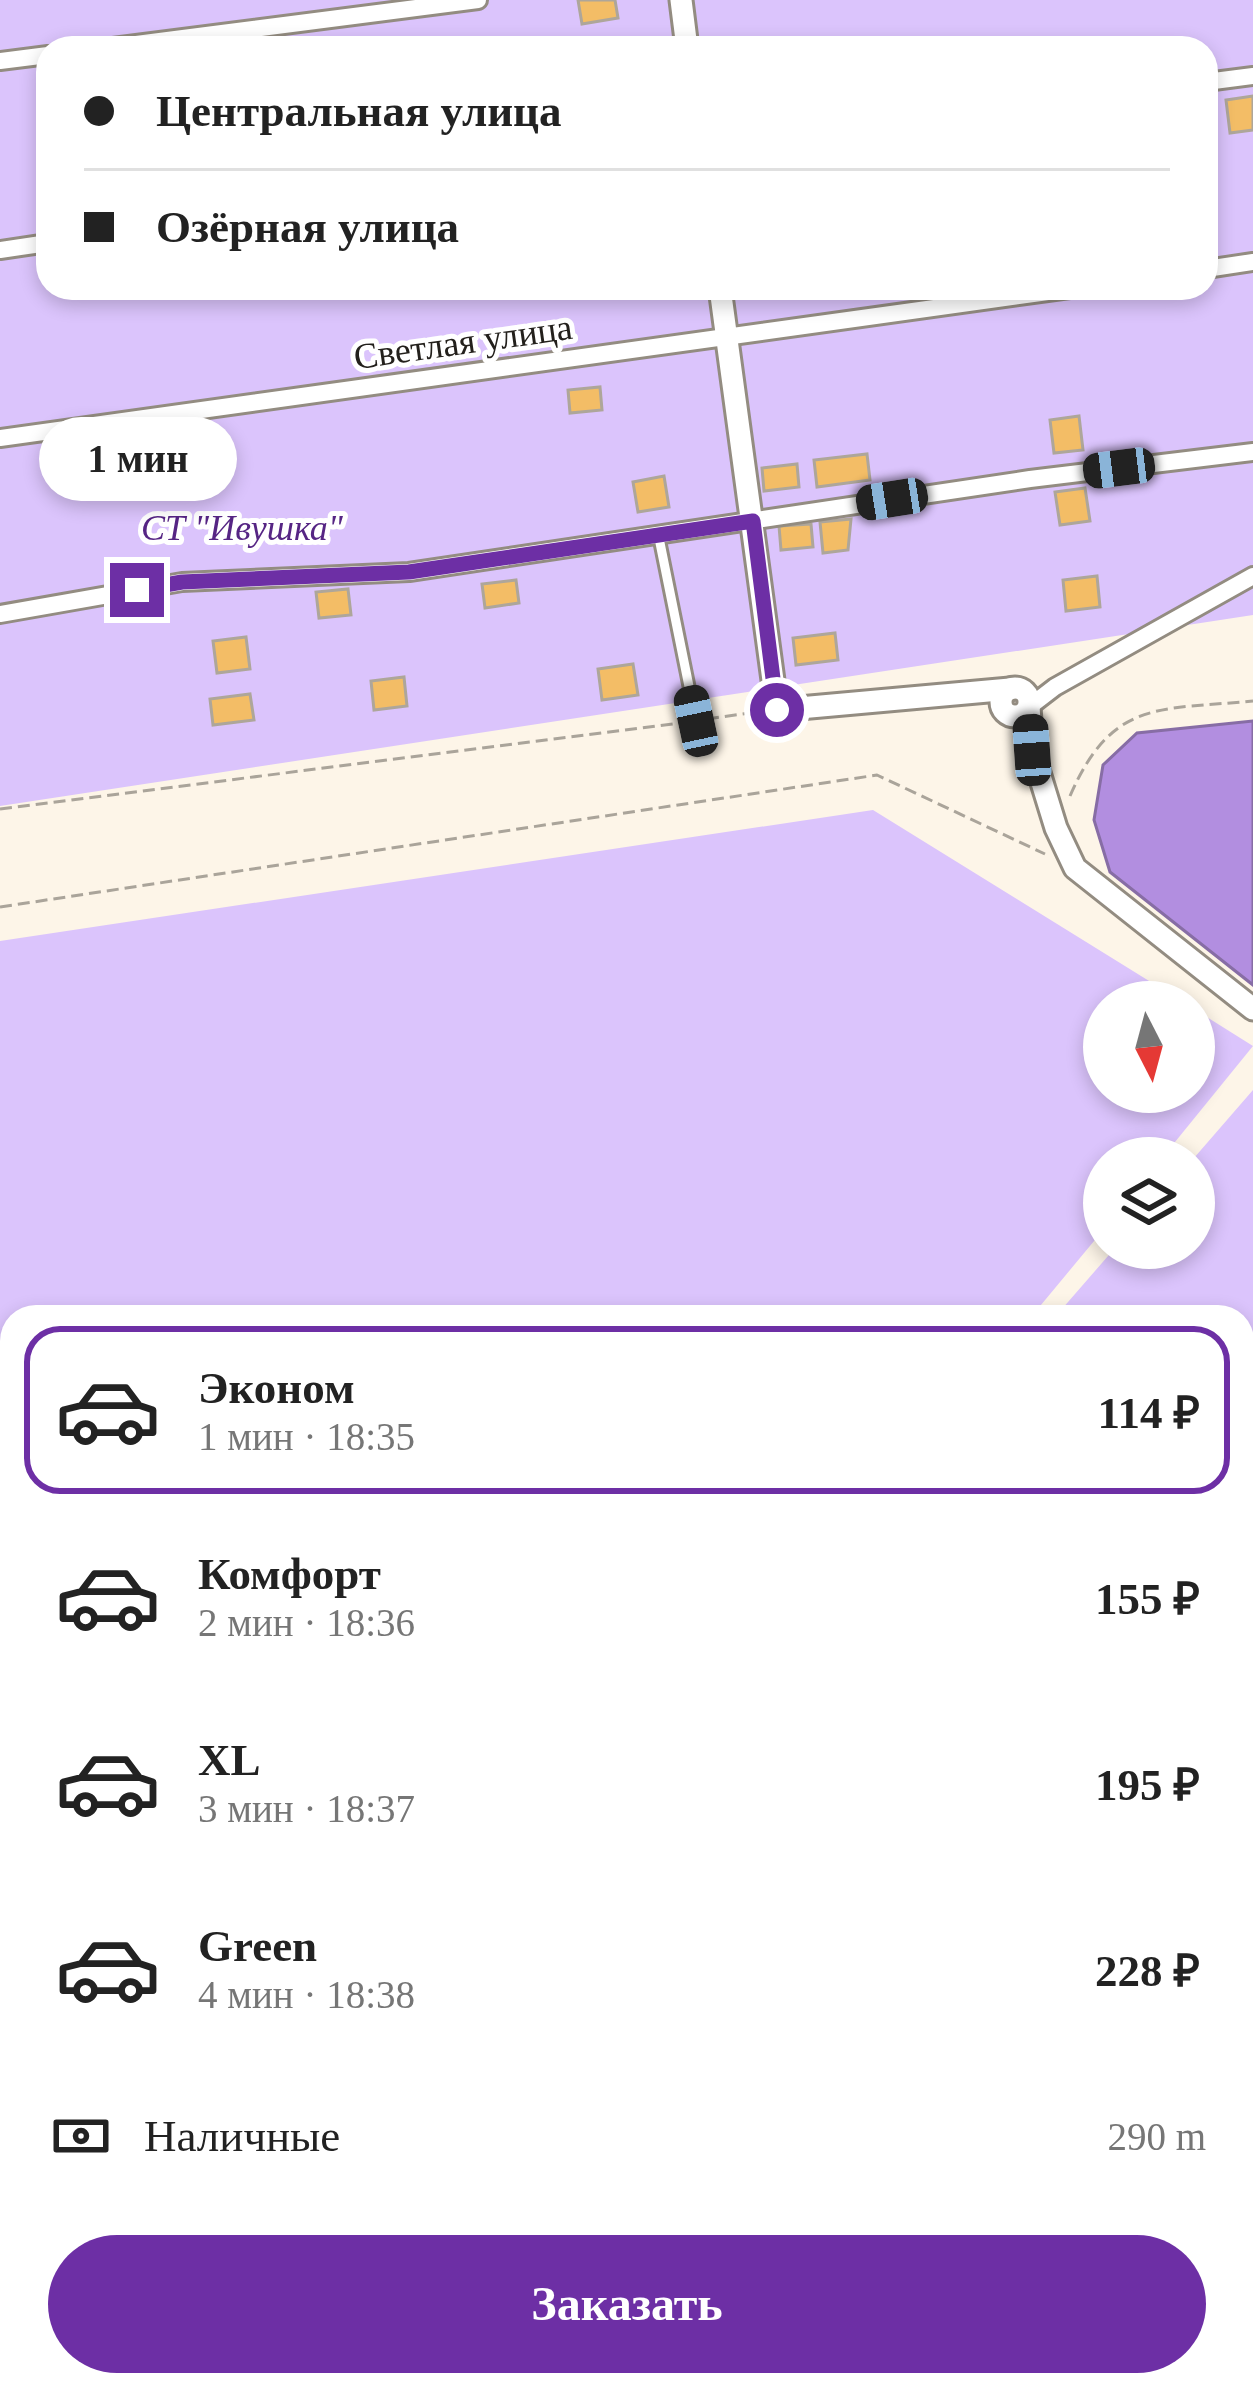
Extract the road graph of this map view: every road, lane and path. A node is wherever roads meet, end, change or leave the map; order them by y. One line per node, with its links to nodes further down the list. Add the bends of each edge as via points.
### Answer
1 (478, 0): 3 (street)
2 (681, 0): 4 (street)
3 (198, 36)
4 (686, 36)
5 (36, 57): 6 (street)
6 (0, 62)
7 (1253, 76): 8 (street)
8 (1218, 80)
9 (36, 245): 10 (street)
10 (0, 250)
11 (1253, 262): 12 (street)
12 (1218, 267)
13 (722, 300): 15 (street)
14 (996, 300): 15 (street, Светлая улица)
15 (727, 340): 16 (street, Светлая улица); 18 (street)
16 (0, 438)
17 (1253, 452): 18 (street)
18 (753, 521): 19 (street); 24 (street)
19 (658, 533): 21 (street, via 409,572 182,582); 25 (lane)
20 (1253, 576): 23 (street, via 1055,686)
21 (0, 614)
22 (1253, 700): 27 (path, via 1124,719 1095,745)
23 (1012, 701): 24 (street, via 956,692); 27 (street)
24 (777, 710): 25 (path)
25 (696, 721): 26 (path)
26 (0, 809)
27 (1056, 828): 28 (street)
28 (1075, 868): 29 (path, via 877,776); 30 (street)
29 (0, 907)
30 (1253, 1010)

